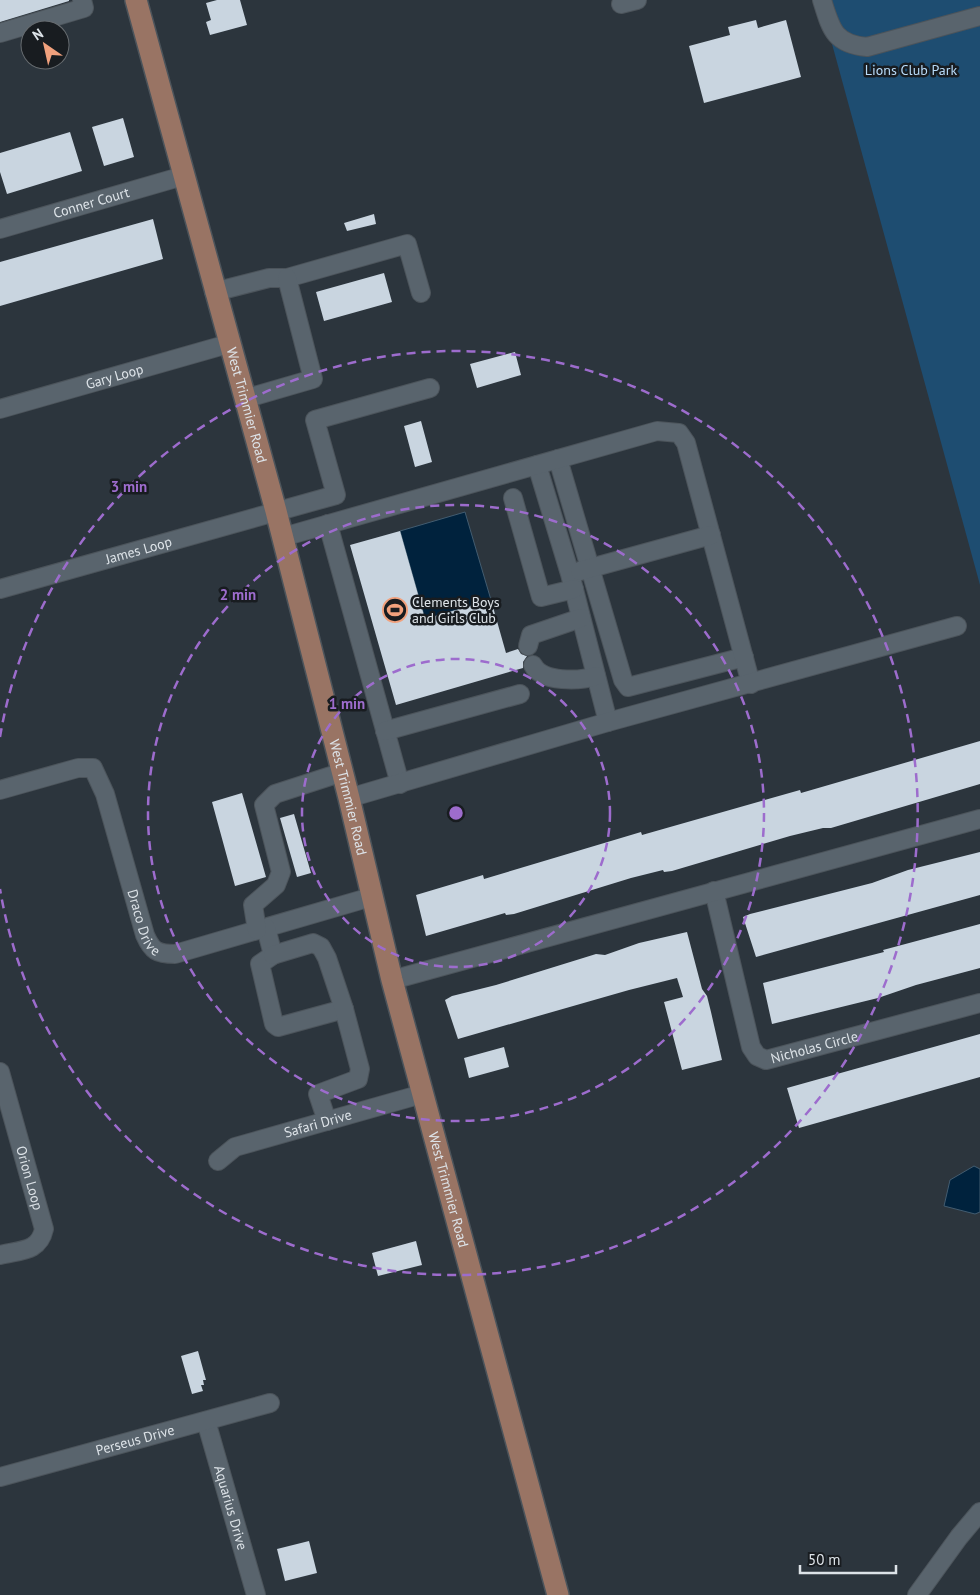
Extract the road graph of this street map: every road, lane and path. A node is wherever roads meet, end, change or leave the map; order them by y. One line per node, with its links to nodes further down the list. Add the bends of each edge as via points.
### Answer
1 (82, 0): 5 (street, via 84,8)
2 (136, 0): 6 (main road, West Trimmier Road)
3 (822, 0): 4 (street, via 829,24 838,37 851,46 867,47)
4 (980, 16)
5 (0, 33)
6 (183, 176): 7 (street, Conner Court); 9 (main road, West Trimmier Road)
7 (0, 229)
8 (287, 278): 9 (street, via 269,278); 10 (street, via 407,244); 13 (street, via 313,379)
9 (214, 292): 11 (main road, West Trimmier Road)
10 (421, 293)
11 (228, 344): 13 (main road, West Trimmier Road); 14 (street, Gary Loop)
12 (430, 388): 18 (street, James Loop, via 315,420 336,495)
13 (244, 399): 18 (main road, West Trimmier Road)
14 (0, 409)
15 (558, 459): 16 (street); 20 (street, via 657,430 679,433 686,443); 22 (street)
16 (537, 465): 19 (street); 23 (street)
17 (513, 498): 23 (street, via 541,597)
18 (276, 511): 21 (main road, West Trimmier Road); 24 (street, James Loop)
19 (328, 524): 21 (street); 34 (street)
20 (711, 535): 22 (street); 28 (street)
21 (283, 537): 35 (main road, West Trimmier Road)
22 (590, 569): 23 (street); 28 (street, via 623,680 628,686)
23 (572, 582): 25 (street)
24 (0, 589)
25 (581, 618): 27 (street, via 531,635); 30 (street)
26 (957, 626): 31 (street)
27 (528, 646)
28 (744, 657): 31 (street)
29 (533, 665): 30 (street, via 540,673 567,679)
30 (596, 676): 33 (street)
31 (751, 684): 33 (street)
32 (520, 694): 34 (street)
33 (608, 722): 36 (street)
34 (385, 731): 36 (street)
35 (343, 772): 38 (main road, West Trimmier Road); 42 (street, via 274,794 264,805 282,872 276,884 253,905)
36 (400, 784): 38 (street)
37 (0, 790): 42 (street, Draco Drive, via 78,768 93,768 105,794 145,935 150,948 160,954 175,954)
38 (349, 798): 41 (main road, West Trimmier Road)
39 (980, 819): 40 (street)
40 (714, 891): 44 (street); 45 (street, Nicholas Circle, via 751,1047 757,1056 766,1060)
41 (371, 897): 42 (street, Draco Drive); 44 (main road, West Trimmier Road)
42 (262, 929): 43 (street)
43 (273, 955): 46 (street, via 312,943 321,947); 46 (street, via 260,964 274,1024 278,1027)
44 (392, 980): 48 (main road, West Trimmier Road)
45 (980, 1003)
46 (344, 1009): 49 (street, via 360,1069 358,1079 318,1094)
47 (0, 1072): 51 (street, Orion Loop, via 44,1229 35,1246)
48 (422, 1094): 49 (street, Safari Drive); 57 (main road, West Trimmier Road)
49 (326, 1121): 50 (street, Safari Drive, via 235,1147)
50 (218, 1161)
51 (0, 1255)
52 (270, 1403): 53 (street, Perseus Drive)
53 (206, 1421): 54 (street, Perseus Drive); 56 (street, Aquarius Drive)
54 (0, 1477)
55 (979, 1515): 58 (street)
56 (256, 1595)
57 (558, 1595)
58 (917, 1595)

